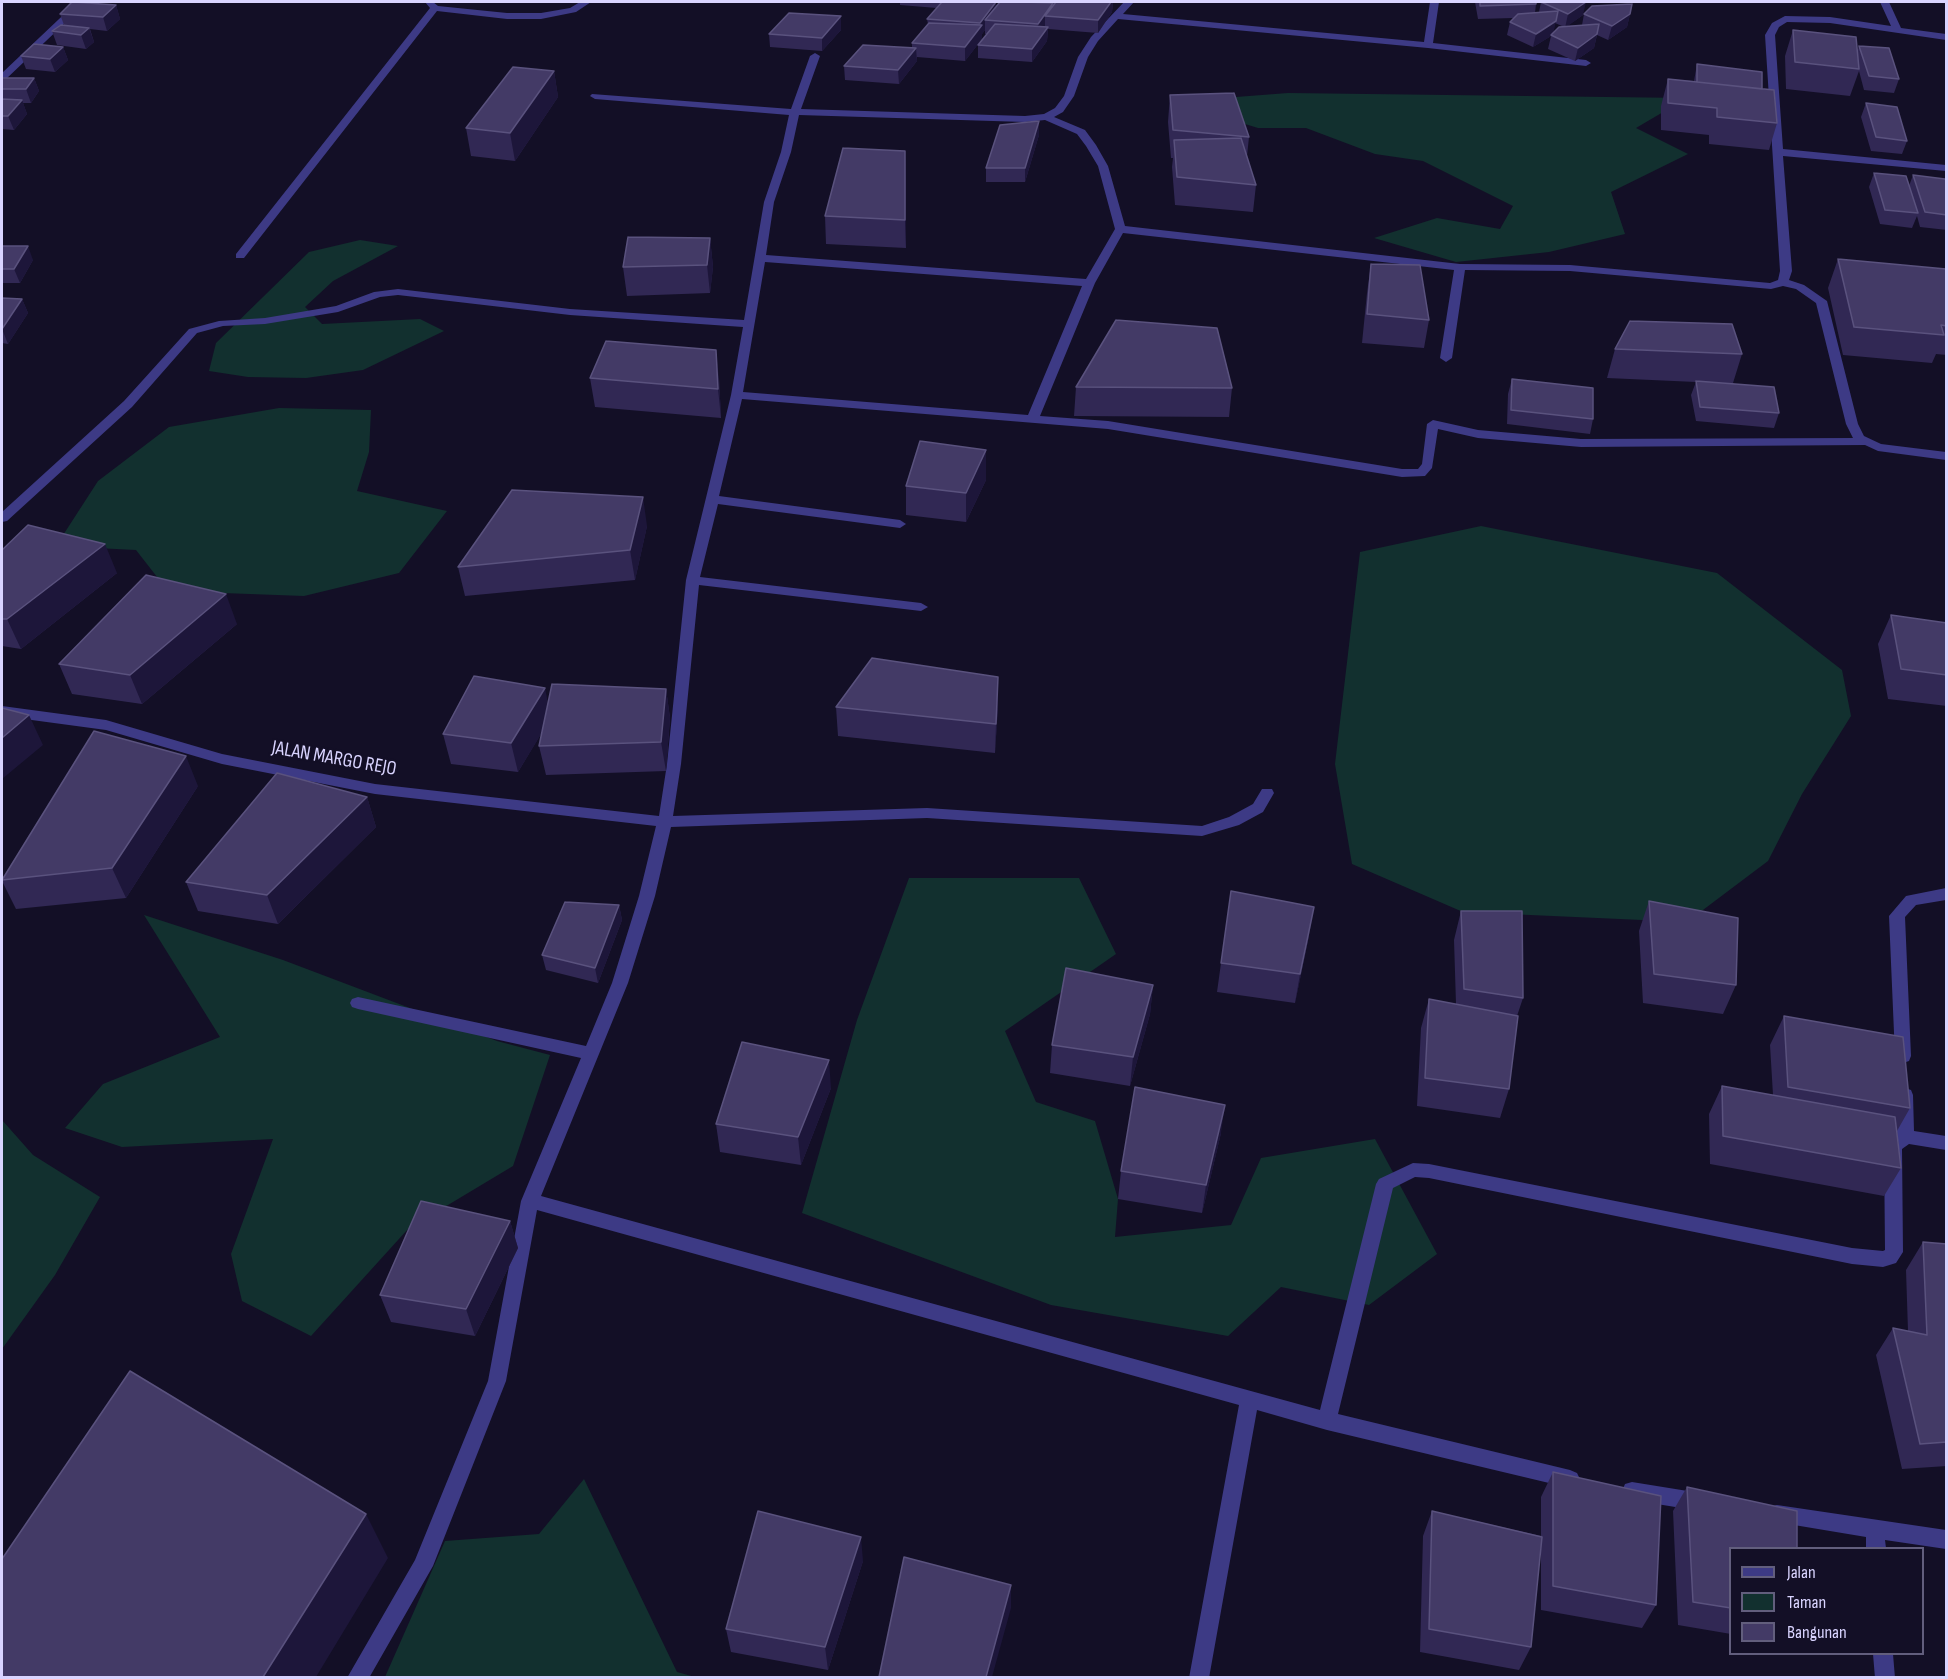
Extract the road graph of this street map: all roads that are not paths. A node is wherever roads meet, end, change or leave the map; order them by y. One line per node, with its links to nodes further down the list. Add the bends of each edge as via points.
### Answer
1 (82, 2): 13 (street)
2 (586, 2): 6 (street, via 573,10 541,16 507,16)
3 (1129, 2): 7 (street)
4 (1435, 2): 10 (street)
5 (1885, 2): 8 (street)
6 (432, 5): 20 (street)
7 (1114, 16): 10 (street); 16 (street, via 1083,57 1069,96 1059,110)
8 (1897, 30): 9 (street); 17 (street, via 1830,20 1785,19 1775,25 1770,35)
9 (1947, 37)
10 (1428, 45): 12 (street)
11 (816, 56): 15 (street)
12 (1586, 63)
13 (2, 78)
14 (596, 96): 15 (street)
15 (795, 112): 16 (street); 21 (street, via 769,202)
16 (1046, 117): 19 (street, via 1081,132 1091,144 1103,166)
17 (1778, 153): 18 (street); 23 (street, via 1786,271)
18 (1947, 168)
19 (1120, 229): 22 (street); 24 (street)
20 (240, 256)
21 (758, 258): 24 (street); 25 (street)
22 (1460, 267): 23 (street, via 1570,268 1771,286); 26 (street)
23 (1783, 282): 29 (street, via 1800,287 1821,301 1852,424)
24 (1089, 283): 28 (street)
25 (748, 324): 27 (street); 32 (street, via 570,312 398,292 378,294 338,309 265,321 223,323 193,331 128,404)
26 (1446, 358)
27 (737, 395): 28 (street); 31 (street)
28 (1033, 417): 29 (street, via 1108,425 1402,473 1421,473 1428,465 1433,424 1478,434 1581,443)
29 (1863, 442): 30 (street)
30 (1947, 456)
31 (712, 499): 33 (street); 34 (street)
32 (2, 518)
33 (900, 524)
34 (693, 580): 35 (street); 38 (street)
35 (921, 607)
36 (2, 711): 38 (street, JALAN MARGO REJO, via 106,725 222,759 375,789)
37 (1267, 793): 38 (street, JALAN MARGO REJO, via 1258,808 1202,831 927,813)
38 (665, 822): 41 (street, via 620,983)
39 (1947, 894): 42 (street, via 1911,900 1897,916)
40 (358, 1003): 41 (street)
41 (590, 1053): 44 (street)
42 (1906, 1137): 43 (street); 46 (street, via 1893,1146 1894,1252 1883,1259 1413,1170 1385,1184)
43 (1947, 1143)
44 (530, 1201): 45 (street); 54 (street, via 497,1381 423,1566)
45 (1250, 1399): 46 (street); 55 (street)
46 (1327, 1421): 47 (street)
47 (1588, 1483)
48 (1611, 1488): 49 (street)
49 (1714, 1504)
50 (1760, 1511): 51 (street)
51 (1876, 1539): 52 (street)
52 (1947, 1540)
53 (1883, 1655): 56 (street)
54 (357, 1677)
55 (1198, 1677)
56 (1885, 1677)

